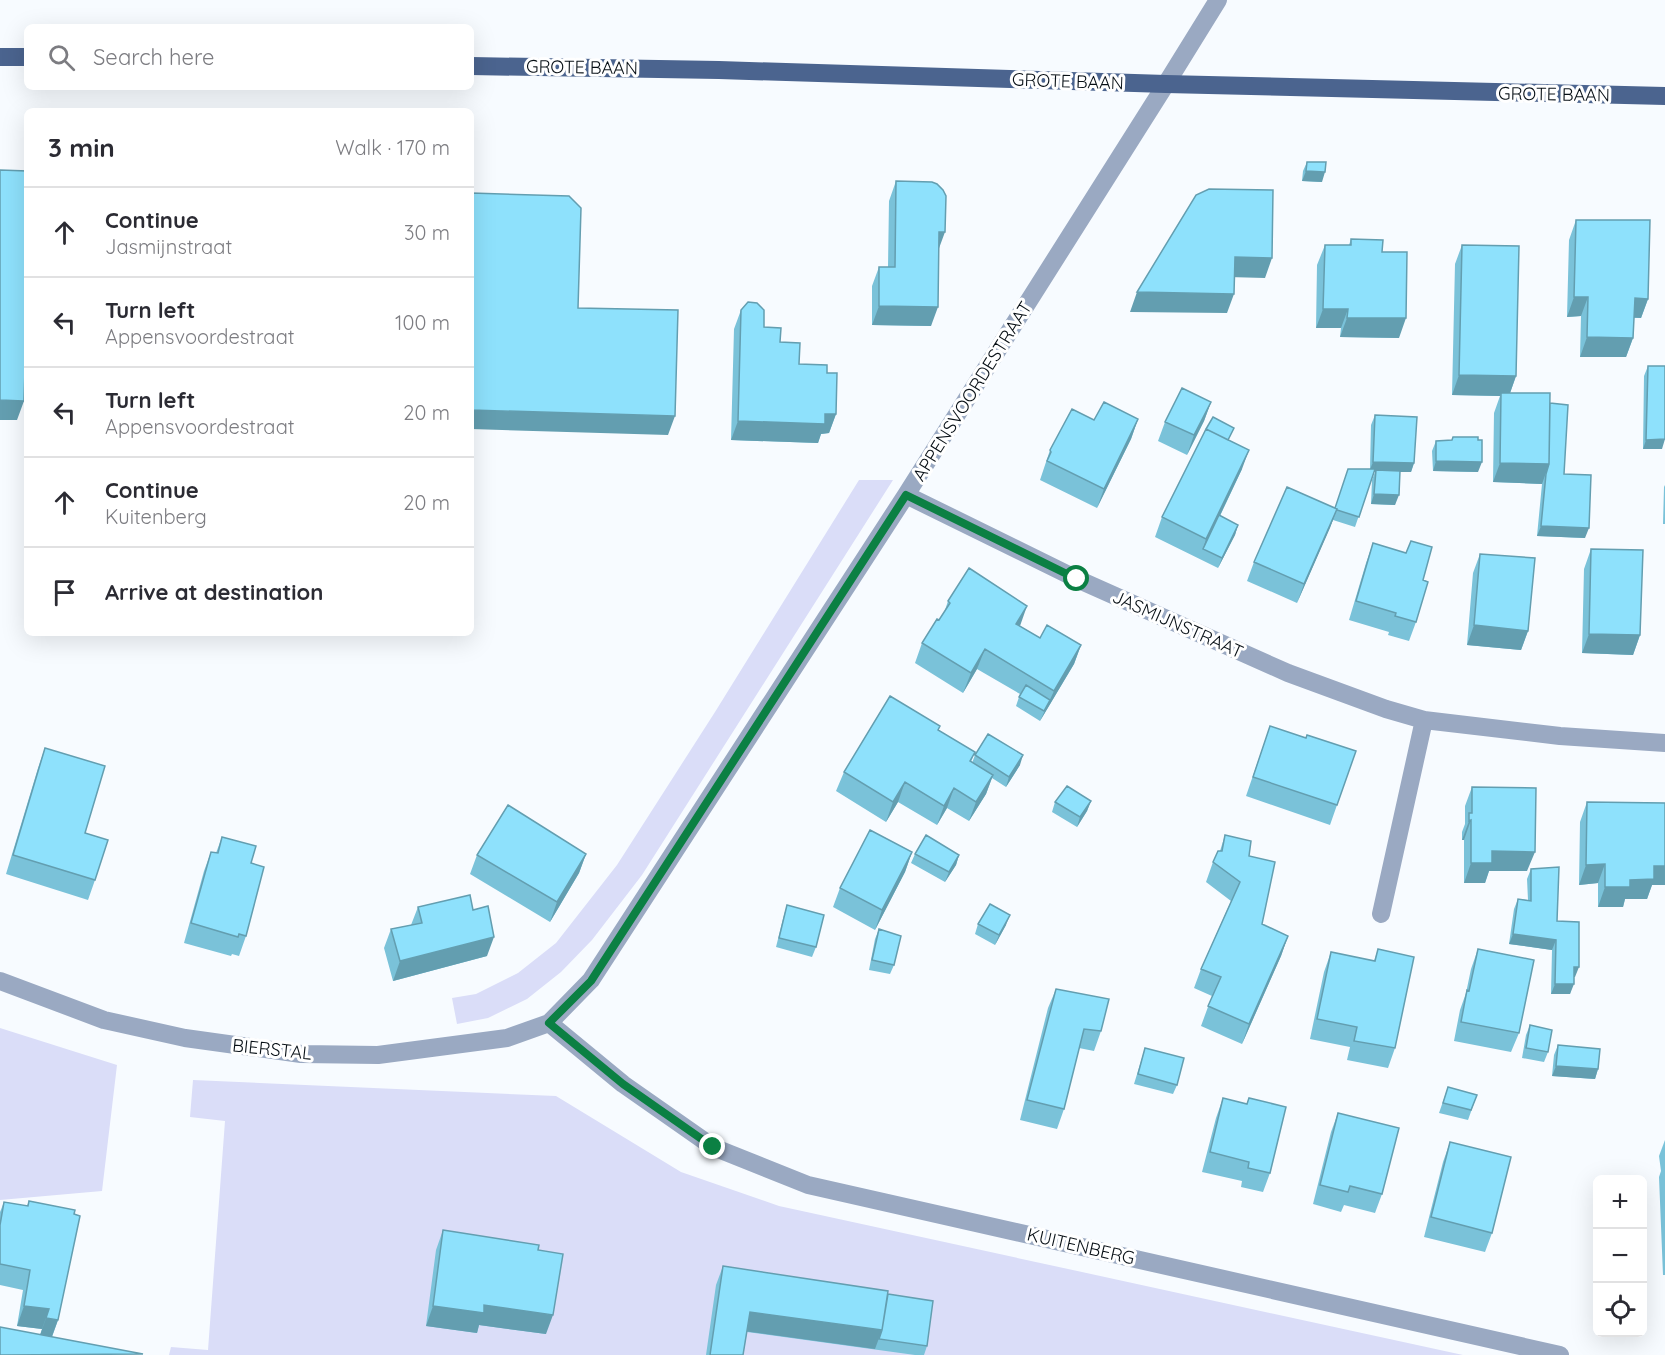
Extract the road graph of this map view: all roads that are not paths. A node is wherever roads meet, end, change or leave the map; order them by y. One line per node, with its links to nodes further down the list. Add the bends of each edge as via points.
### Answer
1 (1218, 0): 5 (street, APPENSVOORDESTRAAT)
2 (0, 57): 3 (main road)
3 (24, 57)
4 (474, 66): 5 (main road, GROTE BAAN)
5 (1166, 84): 6 (main road, GROTE BAAN); 7 (street, APPENSVOORDESTRAAT)
6 (1665, 96)
7 (906, 495): 8 (street, JASMIJNSTRAAT, via 1077,579 1288,673); 12 (street, APPENSVOORDESTRAAT, via 591,981)
8 (1424, 720): 9 (street, JASMIJNSTRAAT, via 1560,736); 10 (street)
9 (1665, 743)
10 (1382, 914)
11 (0, 981): 12 (street, BIERSTAL, via 104,1020 185,1038 302,1054 378,1055 507,1038)
12 (549, 1023): 13 (street, KUITENBERG, via 623,1084 713,1147 808,1185)
13 (1560, 1355)

